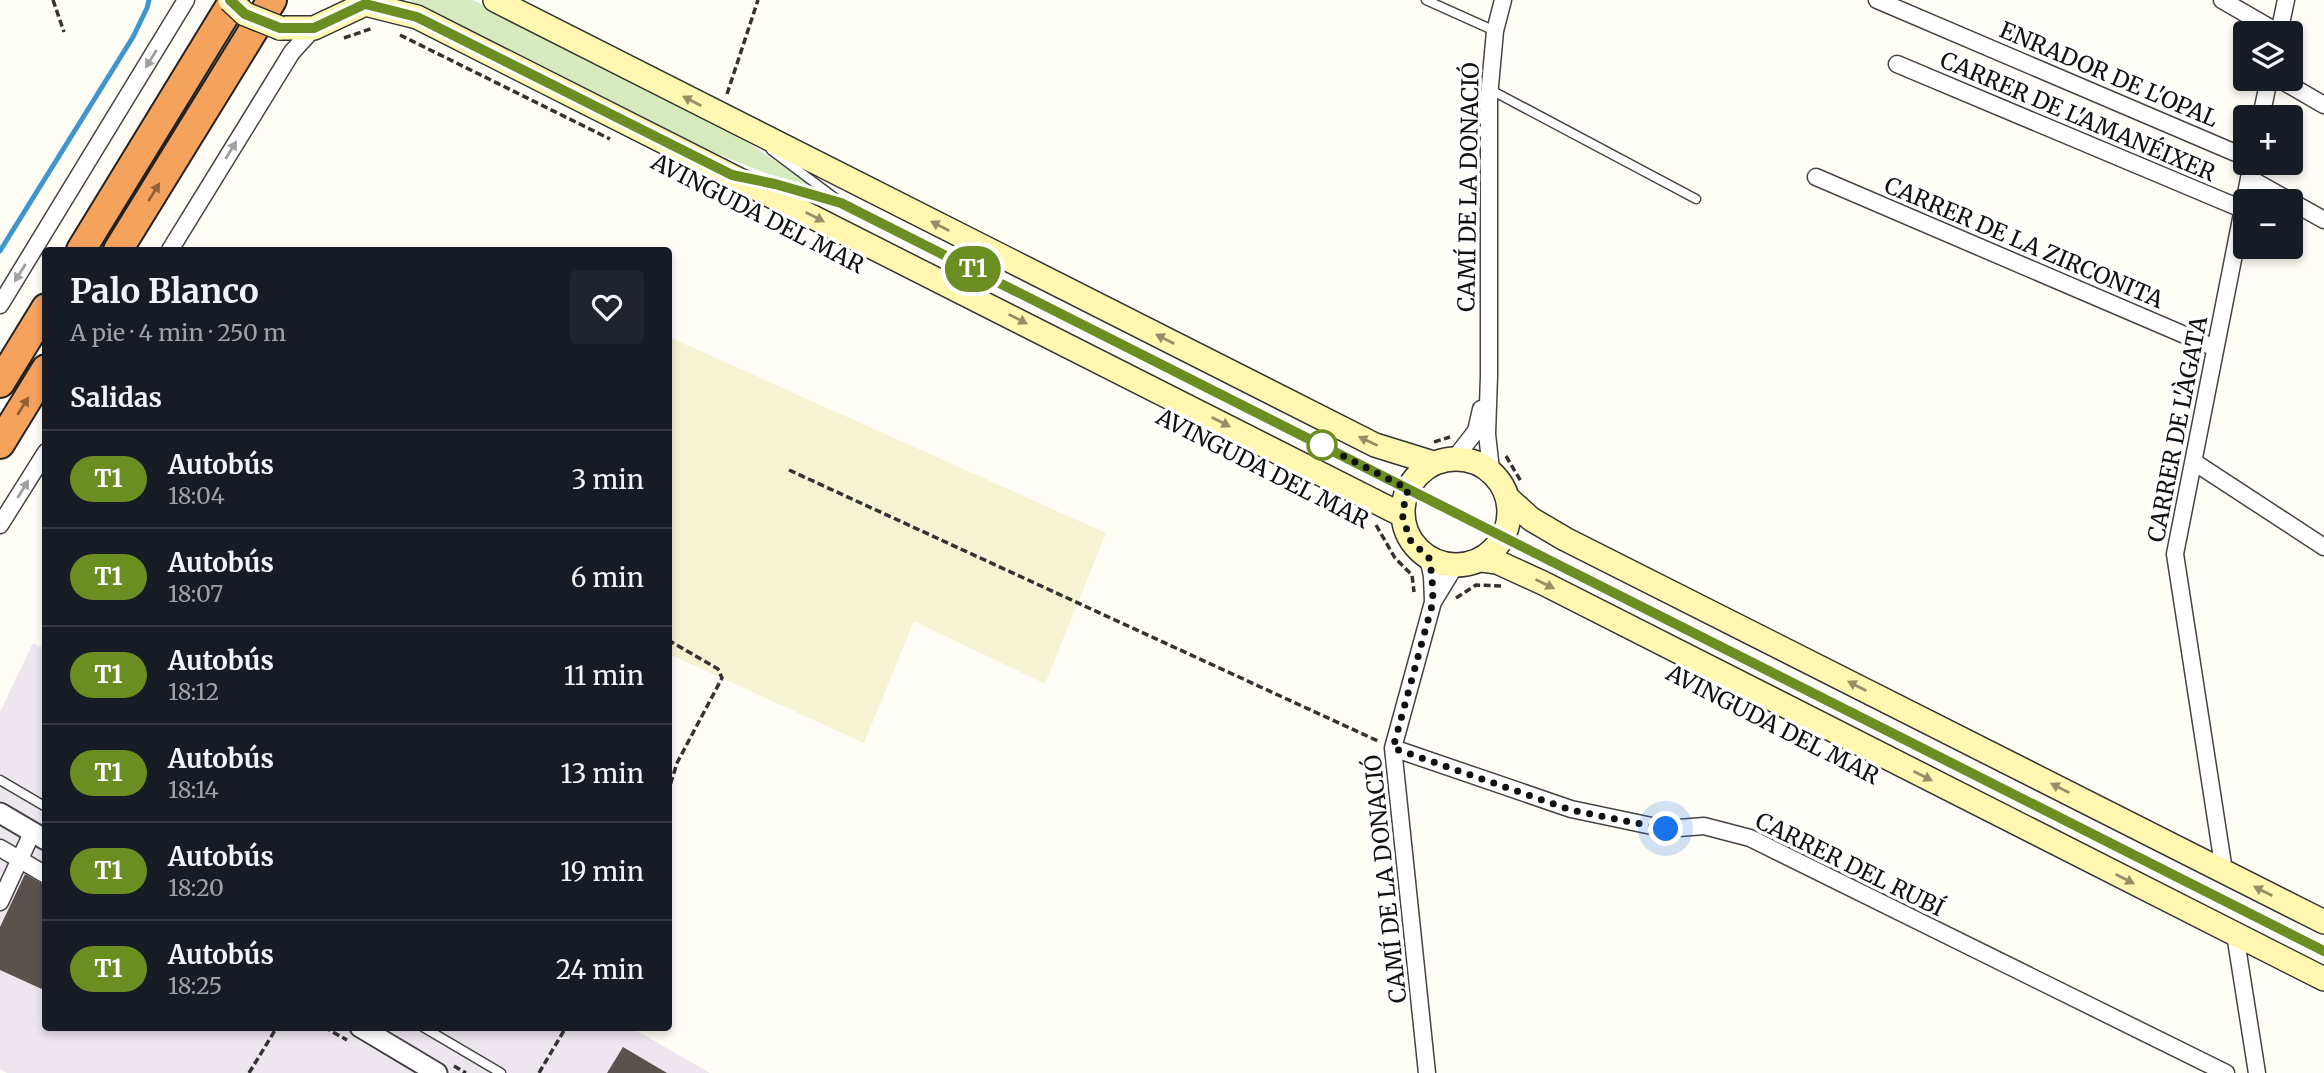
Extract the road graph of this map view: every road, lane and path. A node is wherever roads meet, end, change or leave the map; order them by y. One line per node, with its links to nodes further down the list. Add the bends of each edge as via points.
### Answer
1 (53, 0): 18 (path)
2 (186, 0): 40 (street, one-way to 40)
3 (232, 0): 16 (main road, bridge, via 245,14 280,28); 36 (highway)
4 (272, 0): 37 (highway, one-way to 4)
5 (495, 0): 25 (main road, AVINGUDA DEL MAR, one-way to 5)
6 (758, 0): 25 (path)
7 (1426, 0): 17 (lane)
8 (1503, 0): 17 (street, CAMÍ DE LA DONACIÓ)
9 (1877, 0): 28 (street, ENRADOR DE L'OPAL)
10 (2221, 0): 13 (street)
11 (2287, 0): 14 (street)
12 (366, 2): 16 (main road); 29 (main road, AVINGUDA DEL MAR, via 417,17)
13 (2258, 21)
14 (2282, 21)
15 (377, 27): 20 (path)
16 (314, 28): 38 (street, one-way to 16, via 292,52)
17 (1495, 31): 22 (street, CAMÍ DE LA DONACIÓ)
18 (64, 32)
19 (394, 32): 27 (path)
20 (343, 38)
21 (1897, 64): 34 (street, CARRER DE L'AMANÉIXER)
22 (1489, 89): 32 (lane); 44 (street, CAMÍ DE LA DONACIÓ)
23 (2299, 91): 24 (street)
24 (2324, 105)
25 (719, 114): 26 (main road, AVINGUDA DEL MAR)
26 (753, 132): 33 (lane, AVINGUDA DEL MAR); 50 (main road, AVINGUDA DEL MAR, one-way to 26, via 1363,438)
27 (619, 144)
28 (2233, 152)
29 (732, 175): 33 (lane, AVINGUDA DEL MAR); 55 (main road, AVINGUDA DEL MAR, one-way to 55)
30 (2257, 175): 35 (street)
31 (1816, 177): 42 (street, CARRER DE LA ZIRCONITA)
32 (1696, 200)
33 (841, 203): 53 (lane, AVINGUDA DEL MAR)
34 (2233, 205)
35 (2324, 220)
36 (83, 247)
37 (120, 247)
38 (172, 247)
39 (2233, 255): 42 (street, CARRER DE L'ÀGATA)
40 (0, 305)
41 (42, 315): 45 (highway)
42 (2215, 348): 49 (street, CARRER DE L'ÀGATA)
43 (42, 376): 46 (highway, one-way to 43)
44 (1489, 376): 48 (street, CAMÍ DE LA DONACIÓ, via 1476,431); 52 (street, CAMÍ DE LA DONACIÓ)
45 (0, 383)
46 (0, 444)
47 (42, 458): 57 (street, one-way to 47)
48 (1455, 458): 50 (main road); 52 (main road)
49 (2194, 462): 59 (street); 74 (street, CARRER DE L'ÀGATA, via 2175,554)
50 (1433, 463): 53 (main road)
51 (789, 470): 66 (path)
52 (1491, 470): 54 (main road)
53 (1408, 489): 55 (main road); 58 (lane, AVINGUDA DEL MAR)
54 (1509, 499): 58 (main road); 74 (main road, one-way to 54, via 1565,539)
55 (1402, 514): 60 (main road, via 1410,540)
56 (1374, 522): 64 (path, AVINGUDA DEL MAR, via 1395,558 1412,575 1415,598)
57 (0, 526)
58 (1505, 537): 61 (main road); 79 (lane, AVINGUDA DEL MAR)
59 (2324, 547)
60 (1429, 558): 62 (main road); 64 (street, CAMÍ DE LA DONACIÓ)
61 (1482, 560): 62 (main road); 78 (main road, AVINGUDA DEL MAR, one-way to 78, via 1497,562 1542,583)
62 (1455, 566): 64 (street, CAMÍ DE LA DONACIÓ)
63 (1511, 592): 64 (path, via 1501,586 1476,585 1444,605)
64 (1433, 602): 66 (street, CAMÍ DE LA DONACIÓ)
65 (672, 642): 67 (path, via 718,669 722,678)
66 (1393, 748): 89 (street, CAMÍ DE LA DONACIÓ); 90 (street, CARRER DEL RUBÍ, via 1571,810 1666,829 1704,826 1750,838)
67 (672, 779)
68 (0, 780): 69 (lane)
69 (42, 805)
70 (0, 813): 71 (street)
71 (39, 837): 73 (street)
72 (0, 848): 73 (street)
73 (20, 860): 75 (street); 76 (street)
74 (2224, 871): 77 (main road, one-way to 74)
75 (42, 873)
76 (0, 902)
77 (2324, 922)
78 (2235, 934): 80 (main road, AVINGUDA DEL MAR); 91 (street)
79 (2324, 951)
80 (2324, 979)
81 (275, 1031): 85 (path)
82 (367, 1031): 86 (street)
83 (430, 1031): 87 (lane)
84 (564, 1031): 88 (path)
85 (249, 1073)
86 (437, 1073)
87 (501, 1073)
88 (539, 1073)
89 (1427, 1073)
90 (2226, 1073)
91 (2257, 1073)

